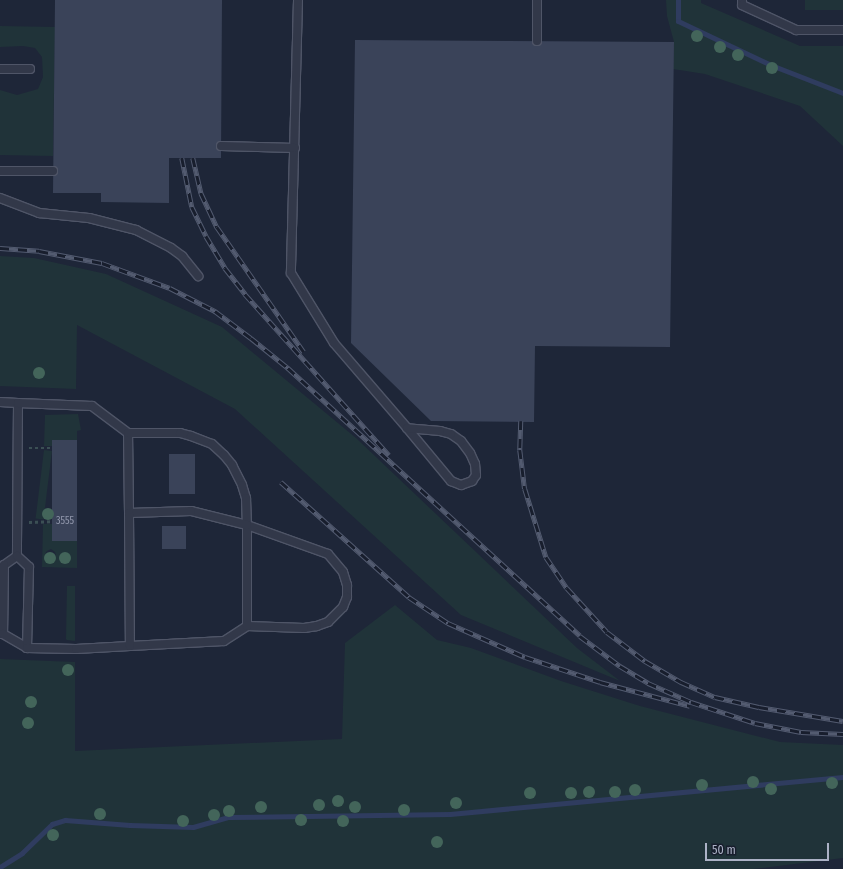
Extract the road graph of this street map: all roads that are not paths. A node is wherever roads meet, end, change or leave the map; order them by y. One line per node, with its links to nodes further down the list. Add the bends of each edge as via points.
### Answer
1 (298, 0): 9 (lane)
2 (537, 0): 5 (lane)
3 (742, 0): 4 (lane, via 742,5 796,30)
4 (843, 30)
5 (537, 41)
6 (0, 69): 7 (lane)
7 (30, 69)
8 (221, 146): 9 (lane)
9 (295, 148): 16 (lane, via 291,273 334,343)
10 (0, 171): 11 (lane)
11 (53, 171)
12 (0, 198): 13 (lane, via 39,213 89,218 136,230 182,256)
13 (198, 276)
14 (0, 402): 15 (lane)
15 (18, 403): 17 (lane, via 92,406); 20 (lane)
16 (407, 428): 16 (lane, via 451,480 461,485 472,481 476,475 475,464 461,441 451,434 440,431)
17 (128, 433): 18 (lane); 19 (lane, via 180,433 212,444 232,465 242,485 246,498)
18 (129, 513): 19 (lane, via 191,512); 23 (lane)
19 (247, 525): 21 (lane); 21 (lane, via 328,554 343,572 347,597 334,618 317,626)
20 (17, 556): 22 (lane, via 4,565); 24 (lane, via 29,567)
21 (246, 626): 23 (lane, via 224,641)
22 (2, 634): 24 (lane)
23 (130, 646): 24 (lane)
24 (27, 648)

